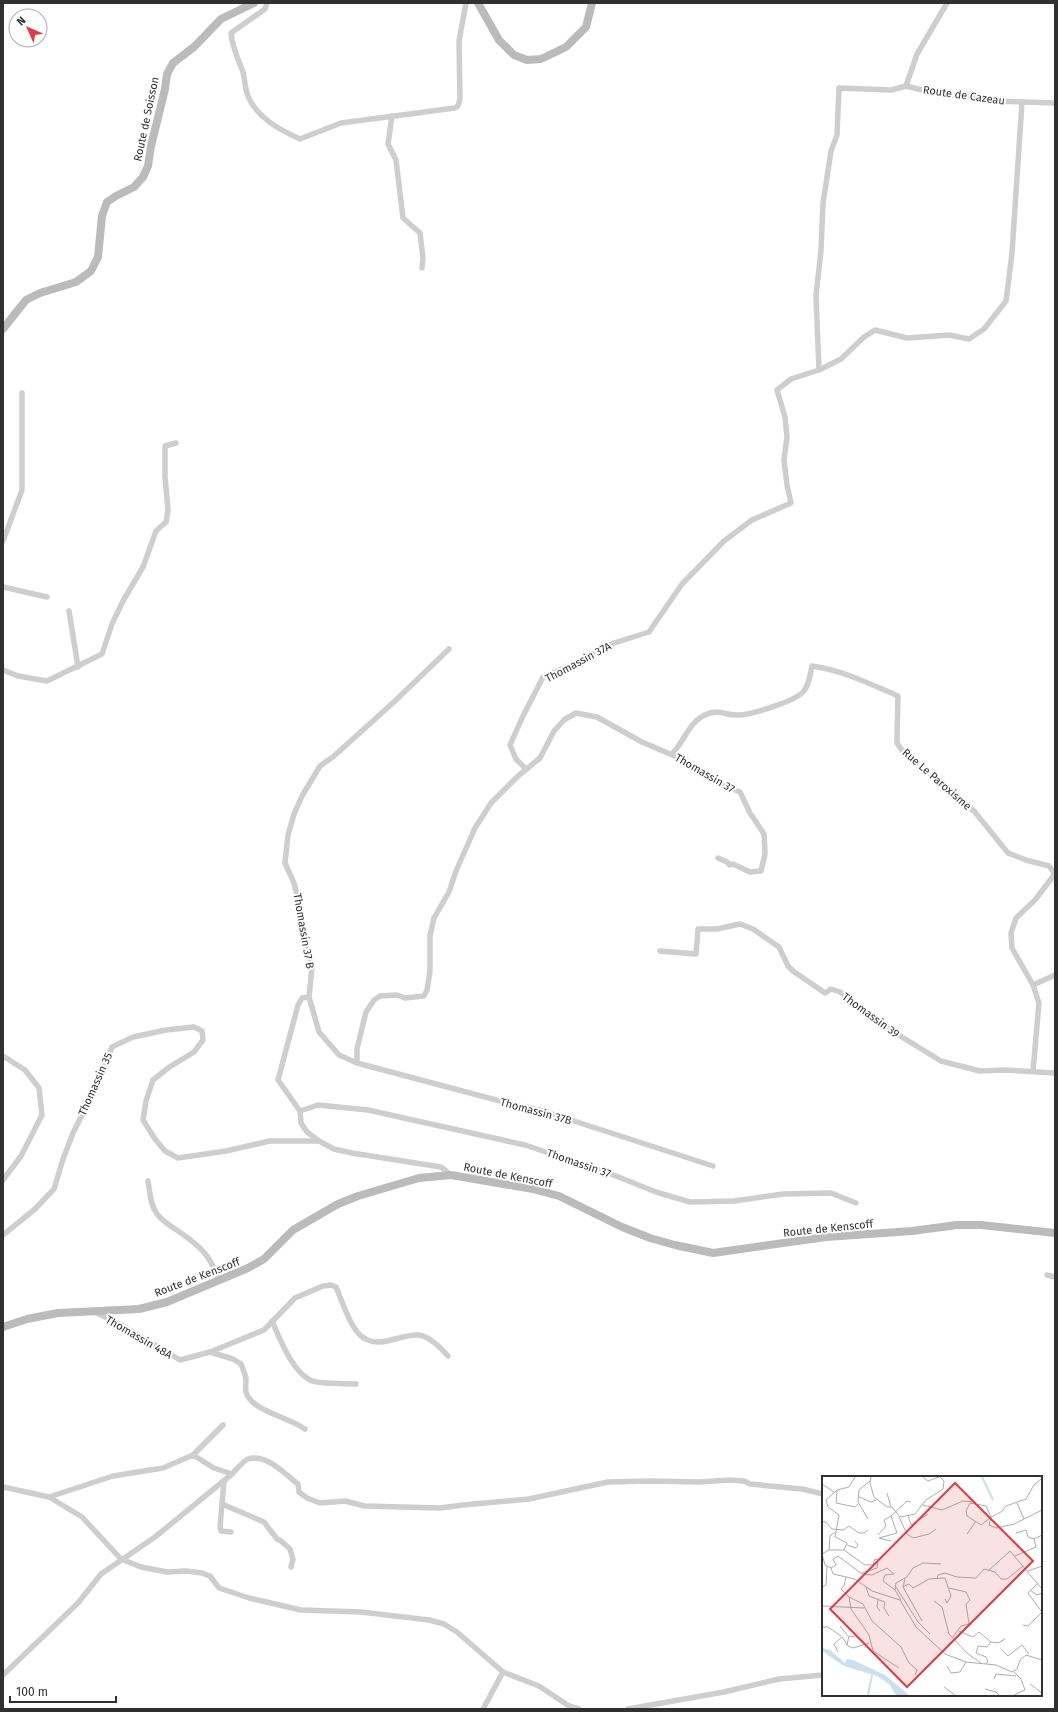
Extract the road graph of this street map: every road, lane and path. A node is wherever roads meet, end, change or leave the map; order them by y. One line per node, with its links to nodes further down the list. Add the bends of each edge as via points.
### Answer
1 (254, 3): 12 (main road, Route de Soisson, via 221,19 194,47 173,63 167,74 148,166 134,187 107,202 102,216 98,257 91,271 76,282 26,300)
2 (267, 3): 10 (street, via 265,9 231,33 248,97 261,114 278,128 300,139 340,123)
3 (466, 3): 10 (street, via 459,41 458,106)
4 (478, 3): 5 (main road, via 499,40 514,55 527,60 541,59 566,46 586,27)
5 (592, 3)
6 (947, 3): 7 (street, via 917,54)
7 (906, 86): 8 (street, Route de Cazeau, via 934,93); 13 (street, via 891,90 839,88 837,135 831,151 823,203 816,296)
8 (1022, 102): 9 (street, Route de Cazeau); 13 (street, via 1012,254 1006,301 984,329 969,339 949,335 907,338 875,330 841,359)
9 (1055, 103)
10 (392, 116): 11 (street, via 388,144 396,160 403,218 420,233)
11 (422, 268)
12 (3, 329)
13 (820, 370): 24 (street, Thomassin 37A, via 791,379 777,390 785,417 787,436 784,460 791,503 752,520 724,541 682,584 649,632 614,643 543,678 510,745 516,759)
14 (22, 393): 16 (street, via 22,490)
15 (176, 443): 21 (street, via 165,446 168,510 166,522 156,531 143,566 112,624 102,654)
16 (3, 541)
17 (3, 587): 18 (street)
18 (47, 597)
19 (69, 611): 21 (street)
20 (449, 649): 29 (street, Thomassin 37 B, via 395,701 320,766 294,814 288,835 285,863 299,902 304,938 312,967)
21 (78, 667): 22 (street, via 47,682)
22 (3, 670)
23 (672, 754): 24 (street, Thomassin 37, via 664,753 597,717 576,714 564,720 554,731 540,758); 25 (street, Thomassin 37, via 700,769 720,784 740,792 764,834 765,854 761,870 750,872); 28 (street, Rue Le Paroxisme, via 680,746 694,722 711,712 736,716 750,714 802,694 812,666 830,669 898,696 897,736 901,749 974,811 1008,853 1051,868 1054,875 1035,900 1016,918 1010,933 1012,948)
24 (526, 769): 31 (street, via 491,803 475,828 456,871 450,892 434,918 430,936 429,977 424,996 380,996 374,1000 366,1012 357,1048)
25 (718, 858)
26 (660, 951): 32 (street, Thomassin 39, via 696,954 698,929 717,929 740,924 753,928 779,947 793,971 825,993 831,989 840,992 897,1034 941,1061 980,1071)
27 (1055, 975): 28 (street)
28 (1033, 985): 32 (street, via 1040,1003)
29 (309, 998): 31 (street, via 319,1032 339,1055); 34 (street, via 302,998 298,1005 278,1080)
30 (3, 1056): 38 (street, via 25,1070 39,1088 42,1116 21,1156)
31 (357, 1063): 36 (street, Thomassin 37B, via 515,1106 540,1110)
32 (1033, 1071): 33 (street, Thomassin 39)
33 (1055, 1073)
34 (300, 1111): 35 (street, via 300,1123); 40 (street, Thomassin 37, via 318,1105 368,1110 525,1145 690,1202 734,1201 783,1194 831,1193)
35 (319, 1141): 37 (street, via 334,1149 441,1167); 42 (street, Thomassin 35, via 270,1141 178,1158 165,1151 143,1120 146,1101 153,1080 194,1052 203,1040 202,1031 194,1027 133,1037 112,1047 100,1079 73,1133 54,1189 35,1209)
36 (713, 1166)
37 (452, 1174): 41 (main road, Route de Kenscoff, via 559,1196 650,1238 712,1253 826,1237 958,1225); 45 (main road, Route de Kenscoff, via 419,1178 338,1204 293,1230 264,1259)
38 (3, 1180)
39 (148, 1181): 45 (street, via 156,1214 208,1256 214,1265)
40 (856, 1203)
41 (1055, 1233)
42 (3, 1235)
43 (1047, 1275): 44 (street)
44 (1055, 1277)
45 (218, 1281): 46 (main road, Route de Kenscoff, via 167,1302 139,1309)
46 (93, 1311): 48 (main road, Route de Kenscoff, via 35,1318); 49 (street, Thomassin 48A, via 180,1360)
47 (272, 1322): 49 (street, Thomassin 48A, via 264,1330); 50 (street, Thomassin 48A, via 295,1298 331,1285 336,1287 352,1324 363,1338 376,1343 419,1335 440,1347); 51 (street, via 289,1358 310,1380)
48 (3, 1327)
49 (210, 1352): 53 (street, via 241,1364 246,1380 246,1393 255,1405 296,1422)
50 (448, 1356)
51 (356, 1384)
52 (223, 1424): 54 (street)
53 (305, 1429)
54 (193, 1455): 55 (street, via 214,1468); 59 (street, via 163,1468 113,1476)
55 (232, 1474): 56 (street); 58 (street, via 247,1459 260,1458 298,1484 299,1492 306,1498 320,1503 345,1501 365,1506 440,1508 529,1499 608,1482 650,1480 744,1481)
56 (224, 1481): 60 (street); 62 (street, via 155,1537)
57 (3, 1487): 59 (street)
58 (822, 1494)
59 (49, 1497): 62 (street, via 82,1517)
60 (222, 1504): 61 (street, via 219,1522 221,1531); 63 (street, via 264,1522 277,1539 290,1549 293,1559)
61 (230, 1532)
62 (121, 1559): 64 (street, via 141,1567 166,1572 202,1573 210,1576 220,1588 301,1610 361,1612 444,1624); 65 (street, via 101,1574 78,1603)
63 (291, 1567)
64 (503, 1672): 67 (street); 68 (street, via 539,1686 569,1706)
65 (3, 1675)
66 (822, 1675): 69 (street, via 779,1679 724,1692)
67 (483, 1709)
68 (579, 1709)
69 (628, 1709)

